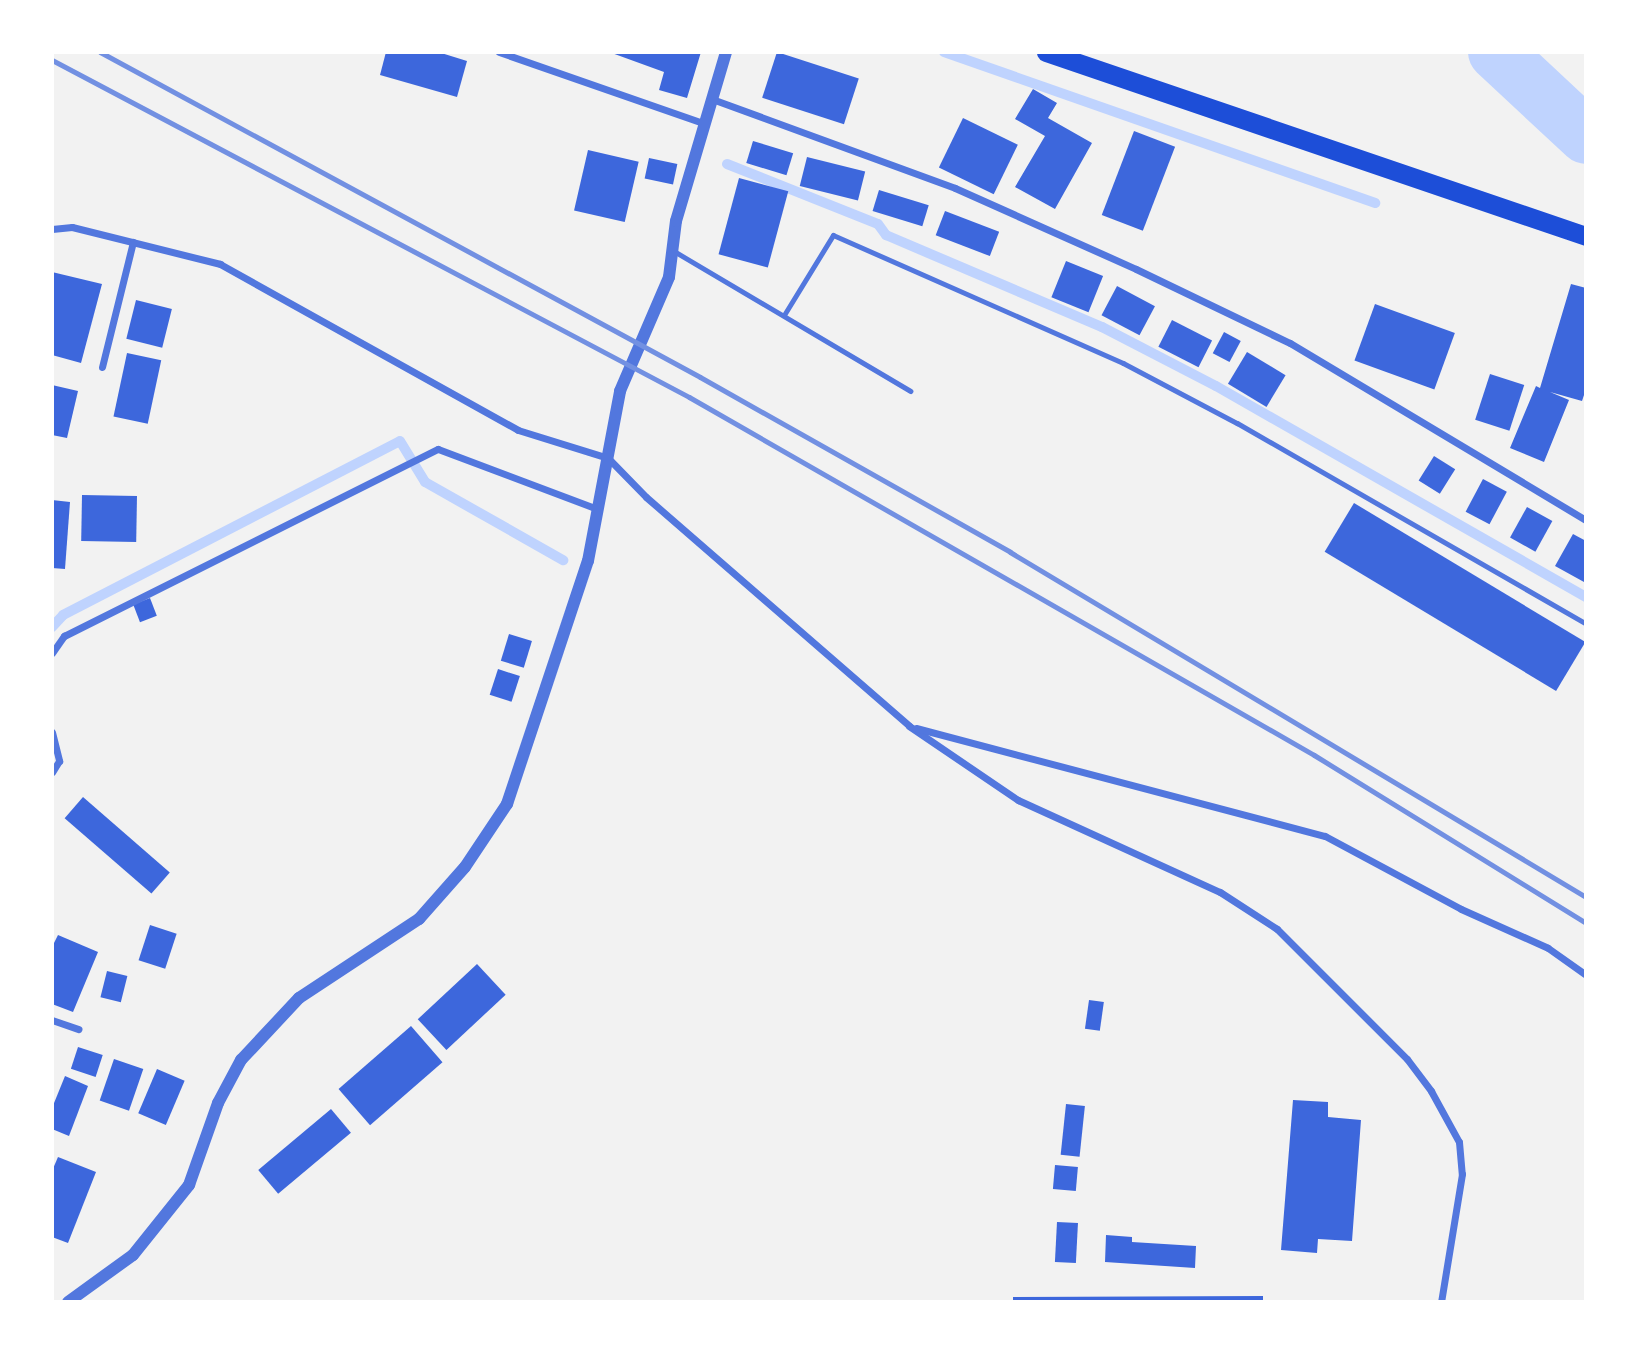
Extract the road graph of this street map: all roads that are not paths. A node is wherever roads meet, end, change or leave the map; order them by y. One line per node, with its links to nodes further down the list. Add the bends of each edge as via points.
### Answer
1 (499, 52): 5 (street)
2 (726, 52): 4 (street)
3 (1046, 52): 7 (highway)
4 (712, 99): 5 (street); 15 (street, via 955,188 1148,274 1290,343)
5 (706, 124): 9 (street, via 676,221)
6 (52, 229): 8 (street, via 72,227)
7 (1586, 236)
8 (133, 242): 11 (street); 13 (street, via 220,264 518,430)
9 (672, 250): 10 (lane); 13 (street, via 669,277 620,391)
10 (784, 315): 12 (lane); 16 (lane, via 833,235 1123,363 1237,423)
11 (102, 367)
12 (910, 391)
13 (608, 458): 14 (street); 18 (street, via 646,497)
14 (598, 509): 17 (street, via 438,449 64,636); 24 (street, via 562,648 500,814 465,867 419,919 299,998 241,1060 218,1103 189,1185 133,1255)
15 (1586, 520)
16 (1586, 624)
17 (52, 653)
18 (909, 726): 21 (street, via 1325,836 1461,909 1548,948); 27 (street, via 1018,800 1220,892 1277,929 1408,1059 1459,1142 1462,1174)
19 (52, 732): 20 (street, via 59,761)
20 (52, 772)
21 (1586, 975)
22 (52, 1020): 23 (street)
23 (78, 1029)
24 (88, 1288): 25 (street); 26 (street)
25 (68, 1301)
26 (79, 1301)
27 (1441, 1301)

